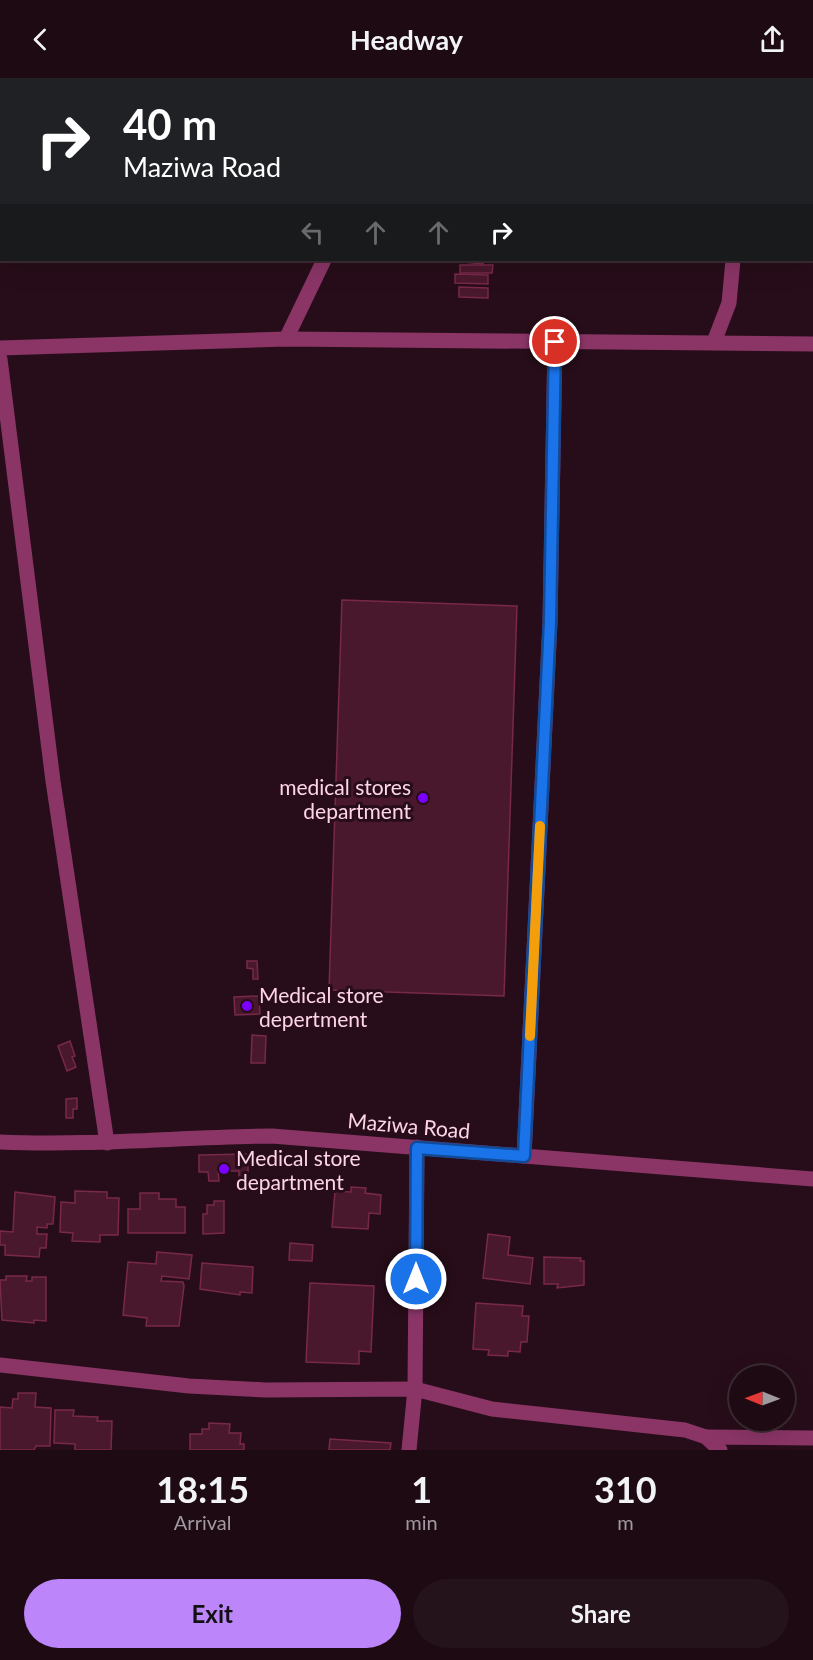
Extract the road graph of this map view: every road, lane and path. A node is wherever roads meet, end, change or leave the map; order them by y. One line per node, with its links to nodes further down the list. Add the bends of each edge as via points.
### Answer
1 (324, 261): 3 (street)
2 (733, 261): 5 (street, via 729,303)
3 (286, 339): 4 (street); 7 (street)
4 (555, 342): 5 (street); 12 (street, via 550,622)
5 (714, 342): 6 (street)
6 (813, 344)
7 (0, 348)
8 (0, 359): 10 (street, via 53,781)
9 (0, 1142): 10 (street, Maziwa Road)
10 (107, 1143): 11 (street, Maziwa Road, via 272,1136)
11 (417, 1148): 12 (street, Maziwa Road); 15 (street)
12 (524, 1156): 13 (street, Maziwa Road)
13 (813, 1179)
14 (0, 1365): 15 (street, via 189,1386)
15 (415, 1389): 16 (street, via 492,1408 684,1430); 18 (street)
16 (706, 1437): 17 (street); 19 (street)
17 (813, 1438)
18 (410, 1450)
19 (720, 1450)

